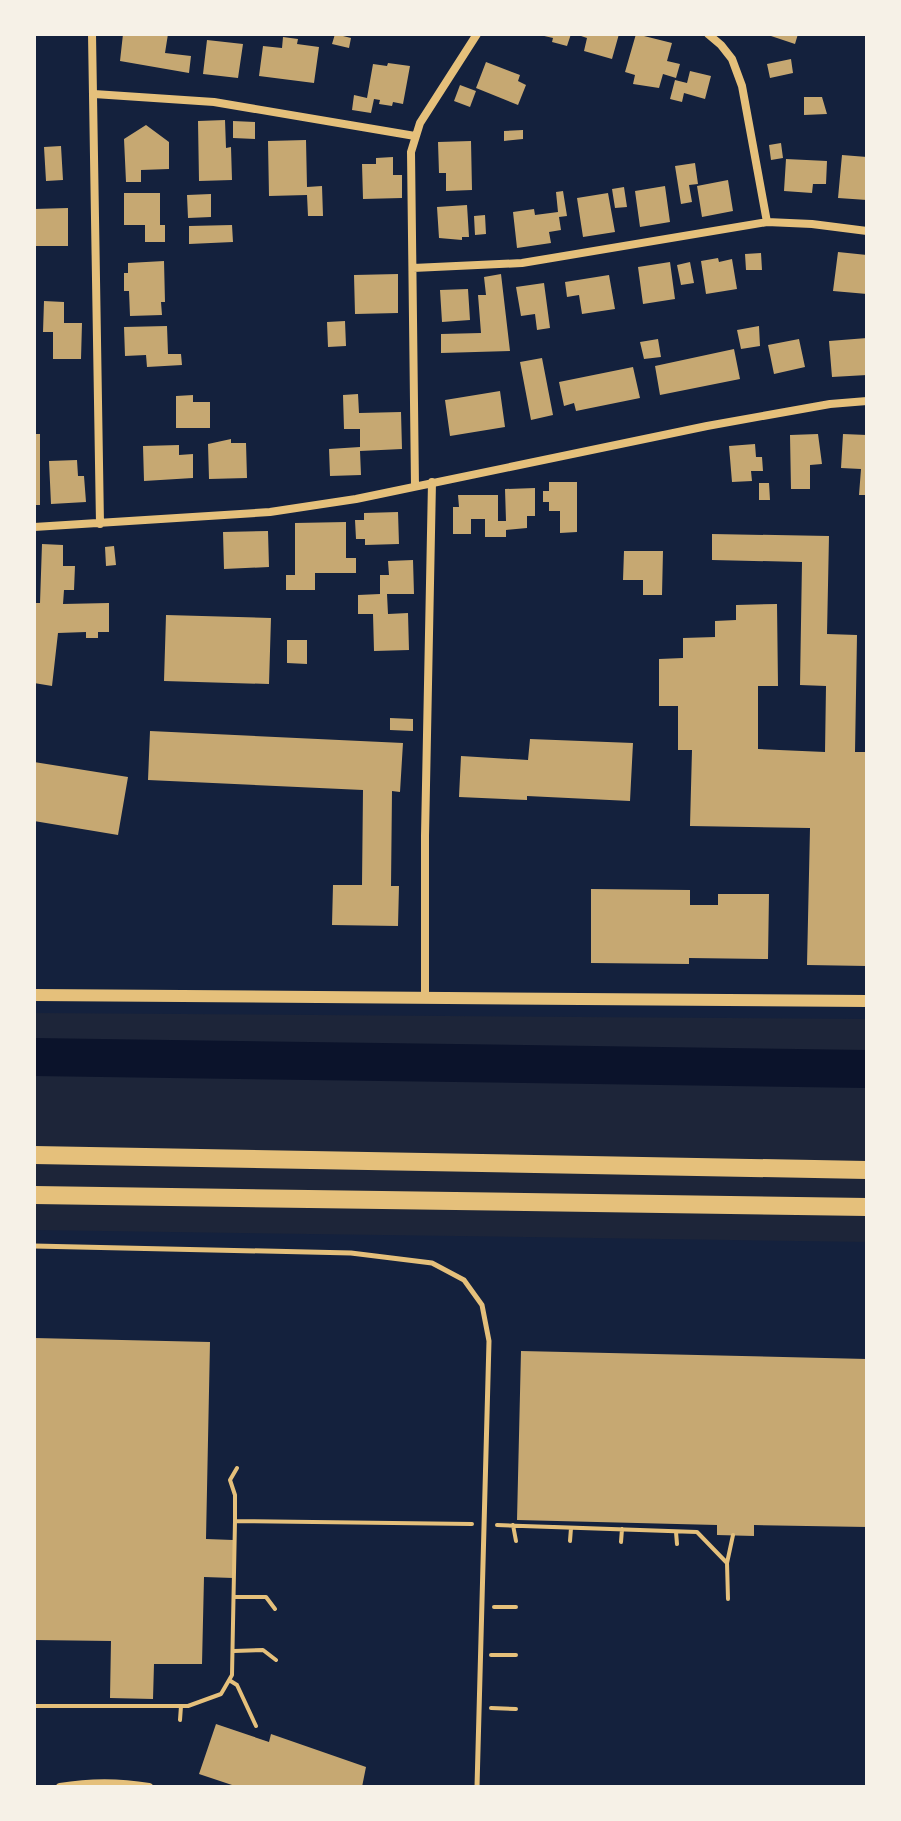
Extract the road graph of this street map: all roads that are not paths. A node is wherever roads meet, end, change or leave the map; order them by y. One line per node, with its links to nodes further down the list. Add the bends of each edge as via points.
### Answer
1 (92, 34): 4 (street)
2 (477, 34): 5 (street)
3 (708, 34): 6 (street, via 732,59 742,86)
4 (94, 94): 5 (street, via 214,102); 12 (street)
5 (415, 136): 8 (street)
6 (767, 222): 7 (street); 8 (street, via 522,263)
7 (867, 231)
8 (413, 268): 11 (street)
9 (867, 401): 10 (street, via 707,426)
10 (432, 482): 11 (street); 15 (street)
11 (415, 486): 12 (street, via 270,512)
12 (100, 524): 13 (street)
13 (34, 527)
14 (34, 995): 15 (street)
15 (425, 1000): 16 (street)
16 (867, 1001)
17 (34, 1155): 18 (highway)
18 (867, 1170)
19 (34, 1195): 20 (highway)
20 (867, 1207)
21 (34, 1246): 24 (lane, via 351,1253 432,1263 464,1280 482,1305 489,1341)
22 (60, 1787): 23 (street)
23 (149, 1787)
24 (477, 1787)

